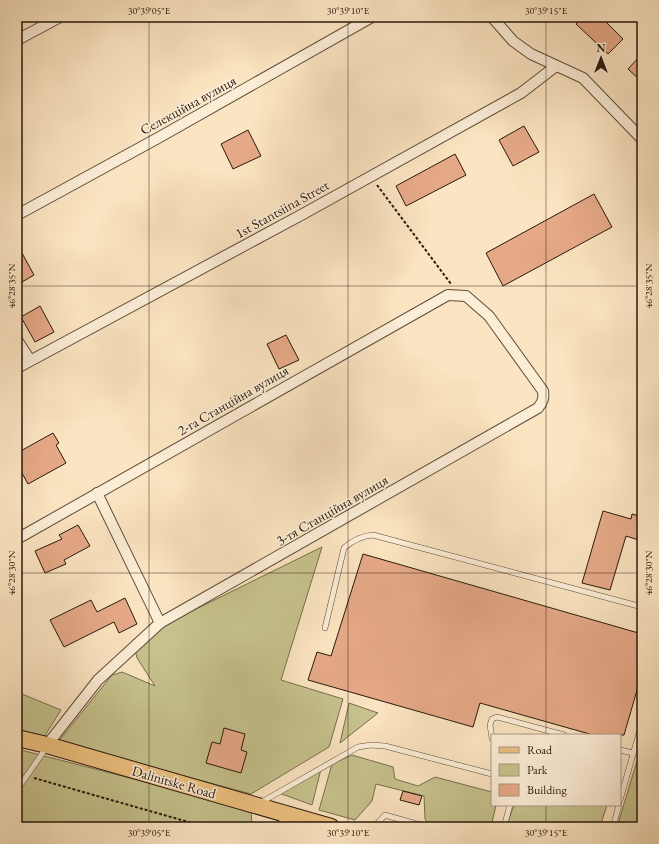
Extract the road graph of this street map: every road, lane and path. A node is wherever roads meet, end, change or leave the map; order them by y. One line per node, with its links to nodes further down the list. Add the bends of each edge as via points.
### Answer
1 (60, 17): 4 (street)
2 (372, 17): 8 (street, Селекційна вулиця)
3 (492, 17): 5 (street, via 513,41 531,54)
4 (17, 40)
5 (556, 66): 6 (street, via 583,78); 7 (street, 1st Stantsiina Street, via 521,93)
6 (642, 139)
7 (371, 176): 9 (path); 11 (street, 1st Stantsiina Street)
8 (17, 215)
9 (462, 296): 13 (street, 2-га Станційна вулиця, via 448,295); 16 (street, 3-тя Станційна вулиця, via 489,316 543,391 544,397 538,408)
10 (17, 340): 11 (street)
11 (30, 360): 12 (street, 1st Stantsiina Street)
12 (17, 368)
13 (97, 493): 14 (street, 2-га Станційна вулиця); 16 (street)
14 (17, 539)
15 (642, 607): 17 (lane, via 373,535 352,541 344,548)
16 (160, 623): 22 (street, 3-тя Станційна вулиця, via 98,680)
17 (325, 628)
18 (642, 723): 24 (lane)
19 (491, 734): 20 (lane, via 490,725 492,719 497,717)
20 (560, 734)
21 (17, 738): 22 (main road, Dalinitske Road)
22 (47, 745): 26 (lane); 29 (main road, Dalinitske Road)
23 (621, 750): 24 (lane)
24 (633, 753): 28 (lane)
25 (491, 774): 29 (lane, via 385,746 371,745 358,747)
26 (26, 776): 27 (lane); 35 (path)
27 (17, 790)
28 (621, 796)
29 (255, 805): 32 (main road, Dalinitske Road)
30 (510, 806): 39 (lane)
31 (619, 806): 40 (lane)
32 (282, 820): 36 (main road, Dalinitske Road)
33 (17, 822): 34 (lane)
34 (30, 827)
35 (206, 827)
36 (331, 827)
37 (374, 827): 38 (lane, via 385,815)
38 (421, 827)
39 (504, 827)
40 (612, 827)

